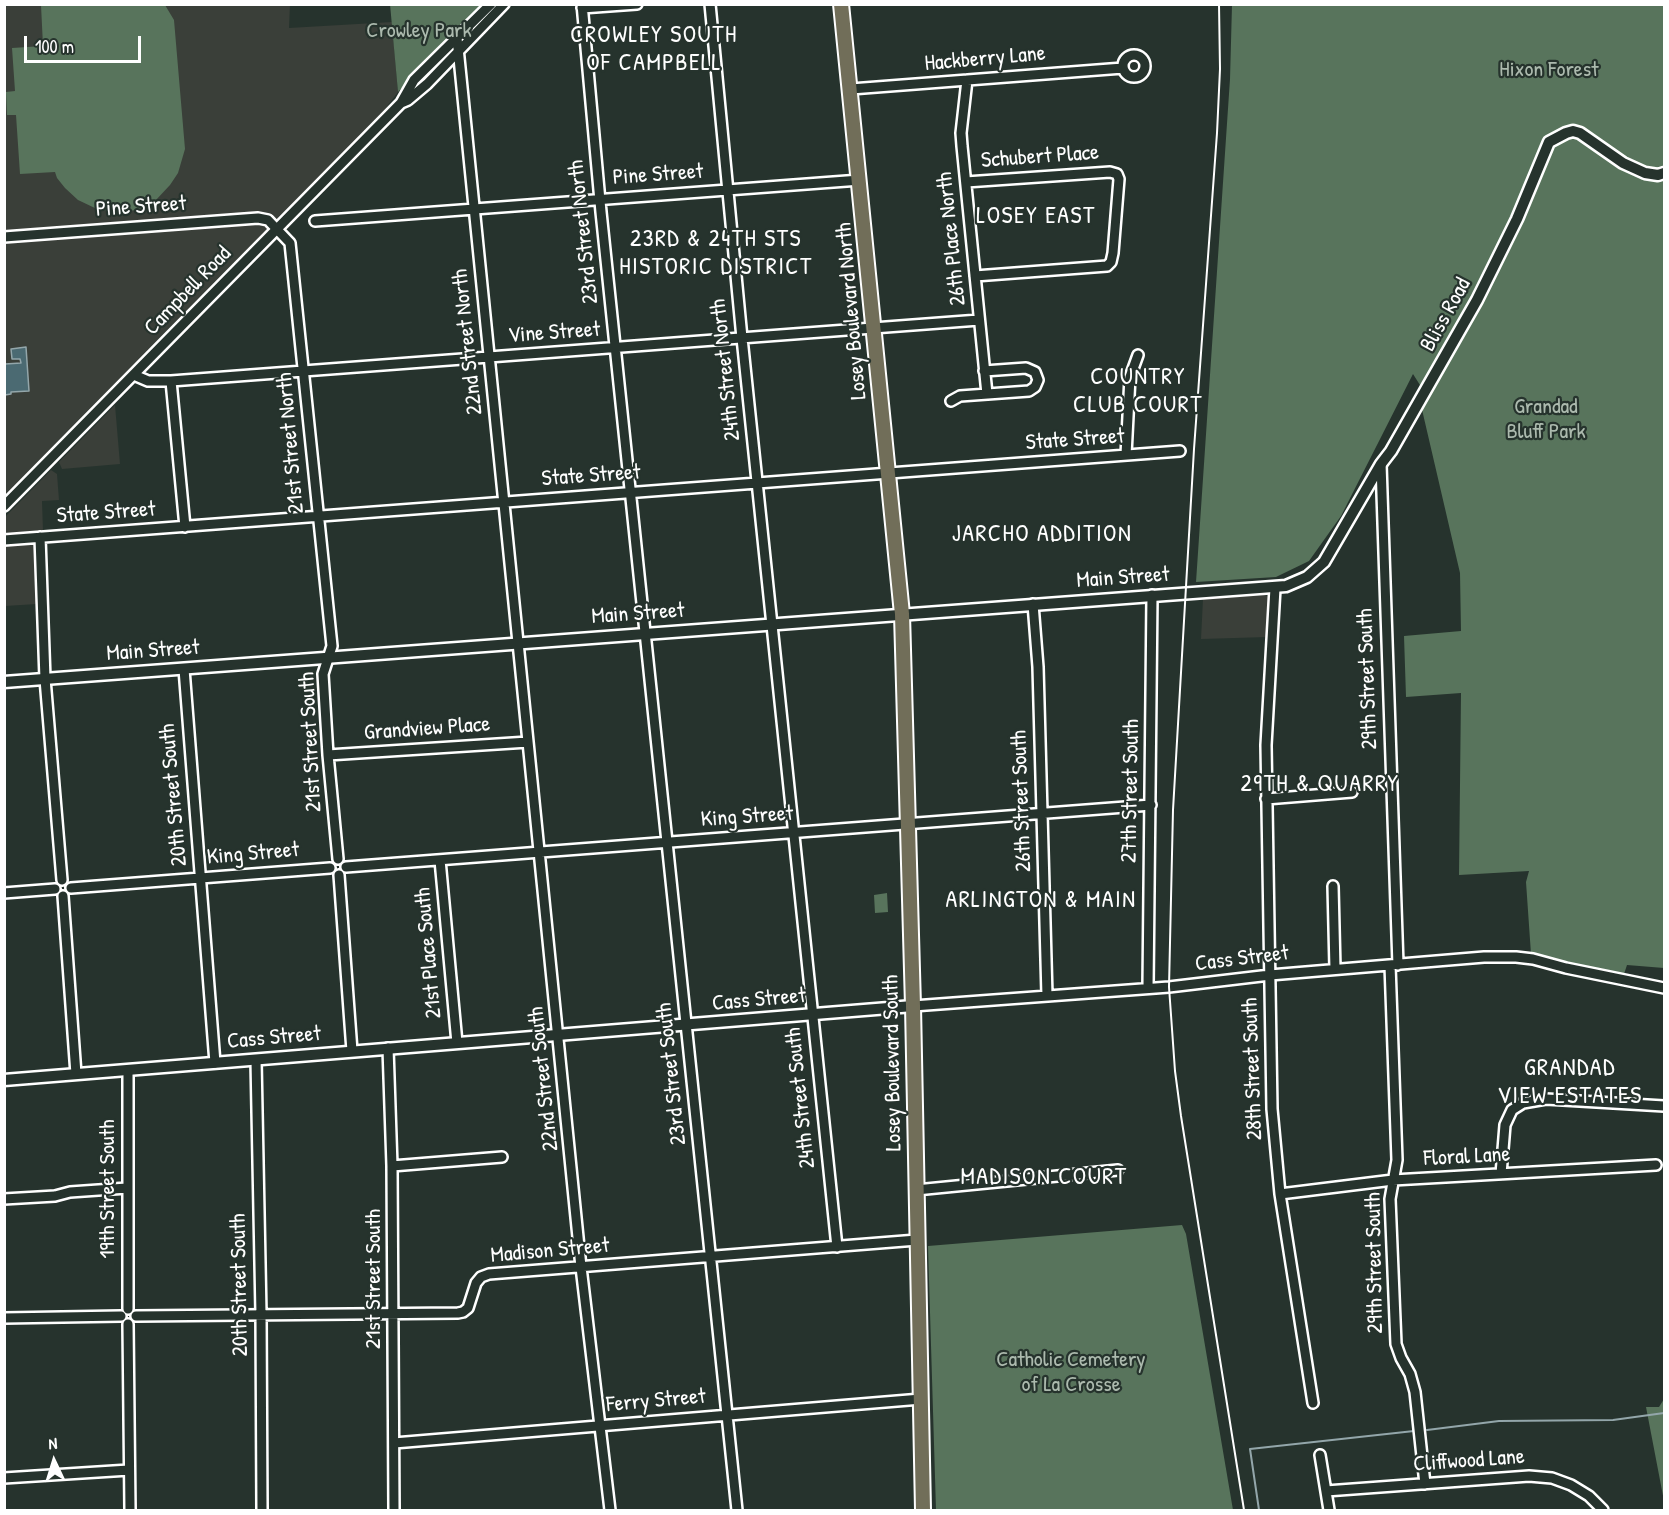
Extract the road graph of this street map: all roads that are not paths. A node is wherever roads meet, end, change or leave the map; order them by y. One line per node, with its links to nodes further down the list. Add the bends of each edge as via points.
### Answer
1 (491, 4): 7 (street, Campbell Road)
2 (504, 4): 8 (street, Campbell Road)
3 (638, 4): 6 (street)
4 (710, 4): 16 (street, 24th Street North)
5 (842, 4): 11 (main road, Losey Boulevard North)
6 (582, 6): 17 (street, 23rd Street North)
7 (457, 38): 8 (street, 22nd Street North); 12 (street, Campbell Road, via 414,80)
8 (458, 51): 12 (street, Campbell Road, via 421,89); 18 (street, 22nd Street North)
9 (1123, 68): 10 (street, Hackberry Lane)
10 (967, 80): 11 (street, Hackberry Lane); 15 (street, 26th Place North, via 961,133)
11 (851, 89): 14 (main road, Losey Boulevard North)
12 (400, 103): 20 (street, Campbell Road)
13 (1665, 173): 37 (street, Bliss Road, via 1646,173 1623,163 1573,131 1549,142 1477,300)
14 (860, 180): 16 (street, Pine Street); 24 (main road, Losey Boulevard North)
15 (966, 182): 22 (street, 26th Place North); 22 (street, Schubert Place, via 1110,172 1119,179 1113,254 1107,267)
16 (728, 190): 17 (street, Pine Street); 25 (street, 24th Street North)
17 (599, 199): 18 (street, Pine Street); 26 (street, 23rd Street North)
18 (475, 209): 19 (street, Pine Street); 28 (street, 22nd Street North)
19 (315, 221)
20 (277, 228): 21 (street, Pine Street, via 258,218); 29 (street, 21st Street North, via 290,243); 31 (street, Campbell Road)
21 (4, 237)
22 (975, 276): 23 (street, 26th Place North)
23 (979, 320): 24 (street, Vine Street); 30 (street, 26th Place North)
24 (874, 328): 25 (street, Vine Street); 38 (main road, Losey Boulevard North)
25 (742, 338): 26 (street, Vine Street); 39 (street, 24th Street North)
26 (615, 348): 28 (street, Vine Street); 40 (street, 23rd Street North)
27 (1138, 355): 36 (street, via 1130,376)
28 (489, 357): 29 (street, Vine Street); 41 (street, 22nd Street North)
29 (304, 371): 32 (street, Vine Street); 43 (street, 21st Street North)
30 (984, 371): 33 (street, 26th Place North); 33 (street, via 1026,368 1038,376 1037,384 1029,391)
31 (134, 375): 32 (street, Vine Street, via 148,381); 42 (street, Campbell Road)
32 (171, 381): 44 (street)
33 (987, 394): 34 (street, via 960,396)
34 (951, 401)
35 (1180, 451): 36 (street, State Street)
36 (1125, 455): 38 (street, State Street)
37 (1381, 464): 47 (street, Bliss Road, via 1324,562 1298,582); 80 (street, 29th Street South)
38 (889, 473): 39 (street, State Street); 50 (main road, Losey Boulevard North)
39 (757, 483): 40 (street, State Street); 51 (street, 24th Street North)
40 (631, 492): 41 (street, State Street); 52 (street, 23rd Street North)
41 (504, 502): 43 (street, State Street); 53 (street, 22nd Street North)
42 (4, 506)
43 (317, 516): 44 (street, State Street); 54 (street, 21st Street North, via 332,646)
44 (185, 527): 45 (street, State Street)
45 (40, 537): 46 (street, State Street); 56 (street)
46 (4, 540)
47 (1275, 588): 48 (street, Main Street); 61 (street, 28th Street South)
48 (1152, 595): 49 (street, Main Street); 62 (street, 27th Street South)
49 (1033, 604): 50 (street, Main Street); 63 (street, 26th Street South)
50 (902, 614): 51 (street, Main Street); 64 (main road, Losey Boulevard South)
51 (772, 624): 52 (street, Main Street); 65 (street, 24th Street South)
52 (645, 634): 53 (street, Main Street); 66 (street, 23rd Street South)
53 (518, 643): 54 (street, Main Street); 58 (street, 22nd Street South)
54 (328, 659): 55 (street, Main Street); 59 (street, 21st Street South, via 323,674)
55 (184, 669): 56 (street, Main Street); 73 (street, 20th Street South)
56 (45, 679): 57 (street, Main Street); 74 (street)
57 (4, 682)
58 (528, 742): 59 (street, Grandview Place); 67 (street, 22nd Street South)
59 (328, 755): 68 (street, 21st Street South)
60 (1352, 792): 61 (street)
61 (1266, 799): 82 (street, 28th Street South)
62 (1151, 806): 63 (street, King Street); 83 (street, 27th Street South)
63 (1043, 813): 64 (street, King Street); 85 (street, 26th Street South)
64 (908, 825): 65 (street, King Street); 86 (main road, Losey Boulevard South)
65 (794, 833): 66 (street, King Street); 87 (street, 24th Street South)
66 (667, 842): 67 (street, King Street); 88 (street, 23rd Street South)
67 (540, 852): 69 (street, King Street); 89 (street, 22nd Street South)
68 (338, 859): 70 (street); 71 (street)
69 (440, 860): 70 (street, King Street); 90 (street, 21st Place South)
70 (346, 867): 72 (street)
71 (330, 868): 72 (street); 73 (street, King Street)
72 (339, 875): 92 (street)
73 (201, 878): 76 (street, King Street); 94 (street, 20th Street South)
74 (63, 880): 76 (street); 77 (street)
75 (1333, 886): 81 (street)
76 (71, 888): 79 (street)
77 (55, 889): 78 (street); 79 (street)
78 (4, 893)
79 (63, 896): 96 (street)
80 (1394, 965): 81 (street, Cass Street); 84 (street, Cass Street, via 1516,957); 104 (street, 29th Street South, via 1397,1160)
81 (1335, 969): 82 (street, Cass Street)
82 (1270, 975): 83 (street, Cass Street); 107 (street, 28th Street South, via 1272,1109)
83 (1148, 988): 85 (street, Cass Street)
84 (1665, 988)
85 (1047, 996): 86 (street, Cass Street)
86 (913, 1006): 87 (street, Cass Street); 106 (main road, Losey Boulevard South)
87 (812, 1015): 88 (street, Cass Street); 110 (street, 24th Street South)
88 (686, 1026): 89 (street, Cass Street); 111 (street, 23rd Street South)
89 (559, 1036): 90 (street, Cass Street); 112 (street, 22nd Street South)
90 (457, 1043): 91 (street, Cass Street)
91 (388, 1048): 92 (street, Cass Street); 101 (street, 21st Street South)
92 (352, 1051): 93 (street, Cass Street)
93 (256, 1060): 94 (street, Cass Street); 115 (street, 20th Street South)
94 (215, 1063): 95 (street, Cass Street)
95 (128, 1070): 96 (street, Cass Street); 105 (street, 19th Street South)
96 (76, 1074): 97 (street, Cass Street)
97 (4, 1080)
98 (1665, 1106): 103 (street, via 1546,1099 1523,1103 1512,1110 1505,1125)
99 (502, 1158): 101 (street)
100 (1656, 1165): 103 (street, Floral Lane)
101 (392, 1166): 114 (street, 21st Street South)
102 (1118, 1170): 106 (street)
103 (1501, 1174): 104 (street, Floral Lane)
104 (1393, 1180): 107 (street, Floral Lane); 128 (street, 29th Street South, via 1390,1199 1396,1344 1415,1392)
105 (127, 1188): 108 (street); 113 (street, 19th Street South)
106 (916, 1190): 109 (main road, Losey Boulevard South)
107 (1280, 1194): 121 (street, 28th Street South)
108 (4, 1199)
109 (917, 1240): 110 (street, Madison Street); 120 (main road, Losey Boulevard South)
110 (837, 1247): 111 (street, Madison Street)
111 (710, 1257): 112 (street, Madison Street); 122 (street, 23rd Street South)
112 (581, 1267): 114 (street, Madison Street, via 481,1277 463,1312); 123 (street, 22nd Street South)
113 (128, 1309): 116 (street); 117 (street)
114 (393, 1313): 115 (street, Madison Street); 124 (street, 21st Street South)
115 (261, 1314): 117 (street, Madison Street); 131 (street, 20th Street South)
116 (121, 1316): 118 (street); 119 (street)
117 (136, 1316): 119 (street)
118 (4, 1318)
119 (128, 1324): 126 (street)
120 (921, 1399): 122 (street, Ferry Street); 135 (main road, Losey Boulevard South)
121 (1313, 1403)
122 (727, 1415): 123 (street, Ferry Street); 134 (street, 23rd Street South)
123 (601, 1425): 124 (street, Ferry Street); 133 (street, 22nd Street South)
124 (394, 1443): 132 (street, 21st Street South)
125 (1320, 1455): 129 (street)
126 (129, 1470): 127 (street); 130 (street)
127 (4, 1478)
128 (1425, 1484): 129 (street, Cliffwood Lane); 137 (street, Cliffwood Lane, via 1529,1476 1552,1478 1590,1496)
129 (1326, 1491): 136 (street)
130 (130, 1510)
131 (262, 1510)
132 (394, 1510)
133 (610, 1510)
134 (737, 1510)
135 (923, 1510)
136 (1329, 1510)
137 (1603, 1510)

